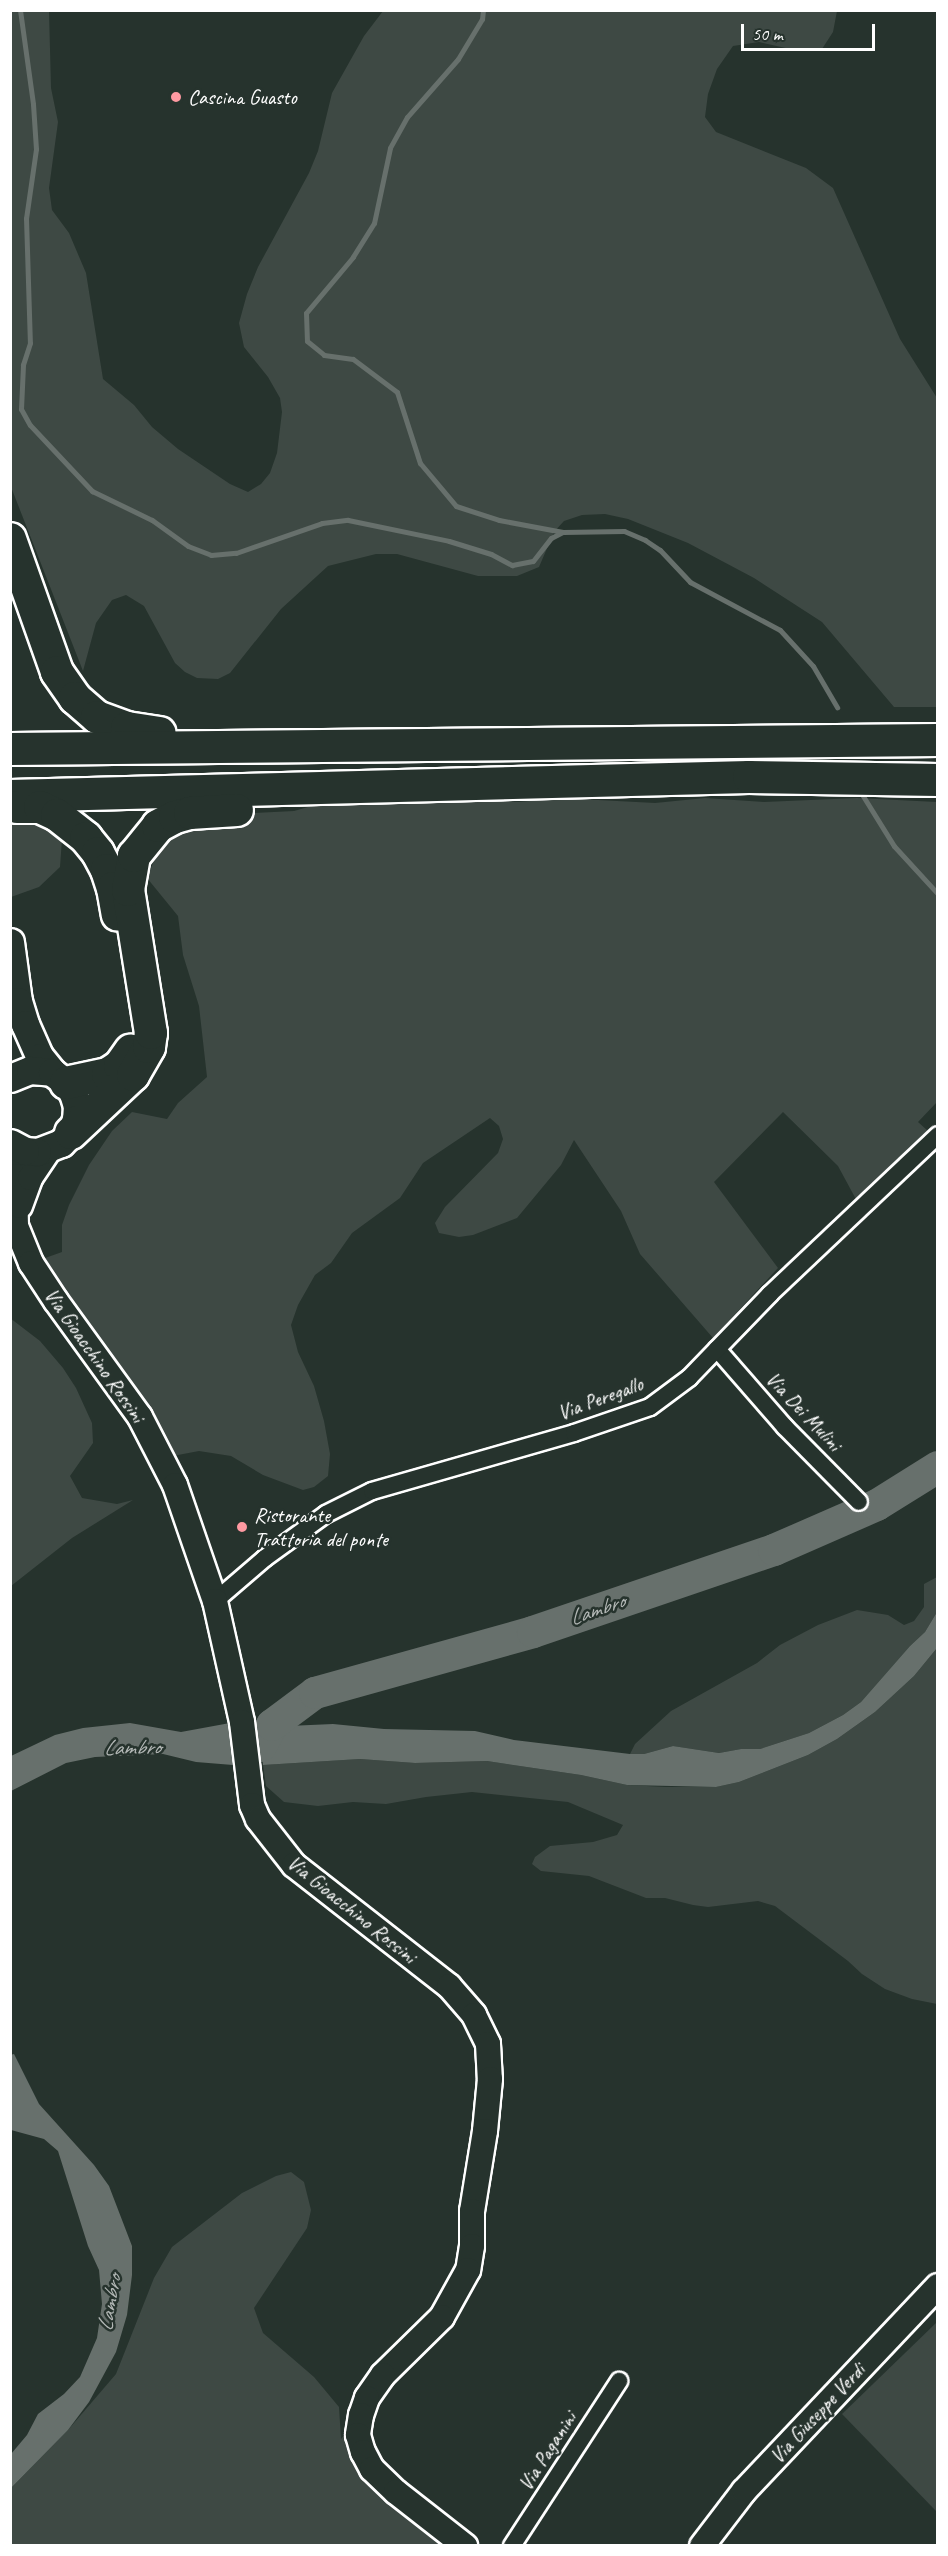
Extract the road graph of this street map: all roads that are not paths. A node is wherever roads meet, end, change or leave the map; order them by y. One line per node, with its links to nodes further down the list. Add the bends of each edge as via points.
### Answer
1 (10, 539): 3 (highway, via 57,672 75,698 97,717 127,728 157,733 529,736)
2 (938, 740): 3 (highway)
3 (653, 744): 4 (highway)
4 (23, 748)
5 (938, 780): 6 (highway, via 749,777)
6 (515, 782): 7 (highway); 14 (highway, via 431,795 190,813 158,826 134,856 128,890 151,1033 149,1047 133,1075)
7 (19, 801): 12 (highway, via 40,807 72,825 98,853 114,888 135,1021 129,1055 108,1074)
8 (10, 942): 9 (main road)
9 (18, 1001): 10 (main road, via 17,1046); 12 (main road, via 32,1043)
10 (10, 1067)
11 (10, 1077): 12 (main road, via 30,1070)
12 (59, 1078): 14 (main road, via 77,1106 76,1119)
13 (938, 1135): 18 (street, Via Peregallo)
14 (60, 1141): 15 (main road, via 25,1151); 17 (street, via 39,1162 22,1196)
15 (10, 1143)
16 (10, 1152): 17 (street, Via Gioacchino Rossini, via 15,1176)
17 (16, 1226): 20 (street, Via Gioacchino Rossini, via 31,1263 140,1417 175,1485)
18 (717, 1349): 19 (street, Via Dei Mulini, via 785,1427); 20 (street, Via Peregallo, via 650,1407 372,1491 326,1514)
19 (859, 1502)
20 (215, 1601): 23 (street, Via Gioacchino Rossini, via 242,1722 250,1794 258,1819 287,1857 449,1986 474,2015 488,2044 486,2131 472,2211 468,2270 442,2317 383,2375 367,2398 358,2435 372,2469)
21 (938, 2286): 25 (street, Via Giuseppe Verdi, via 744,2491)
22 (619, 2381): 24 (street, Via Paganini)
23 (465, 2546)
24 (512, 2546)
25 (702, 2546)

